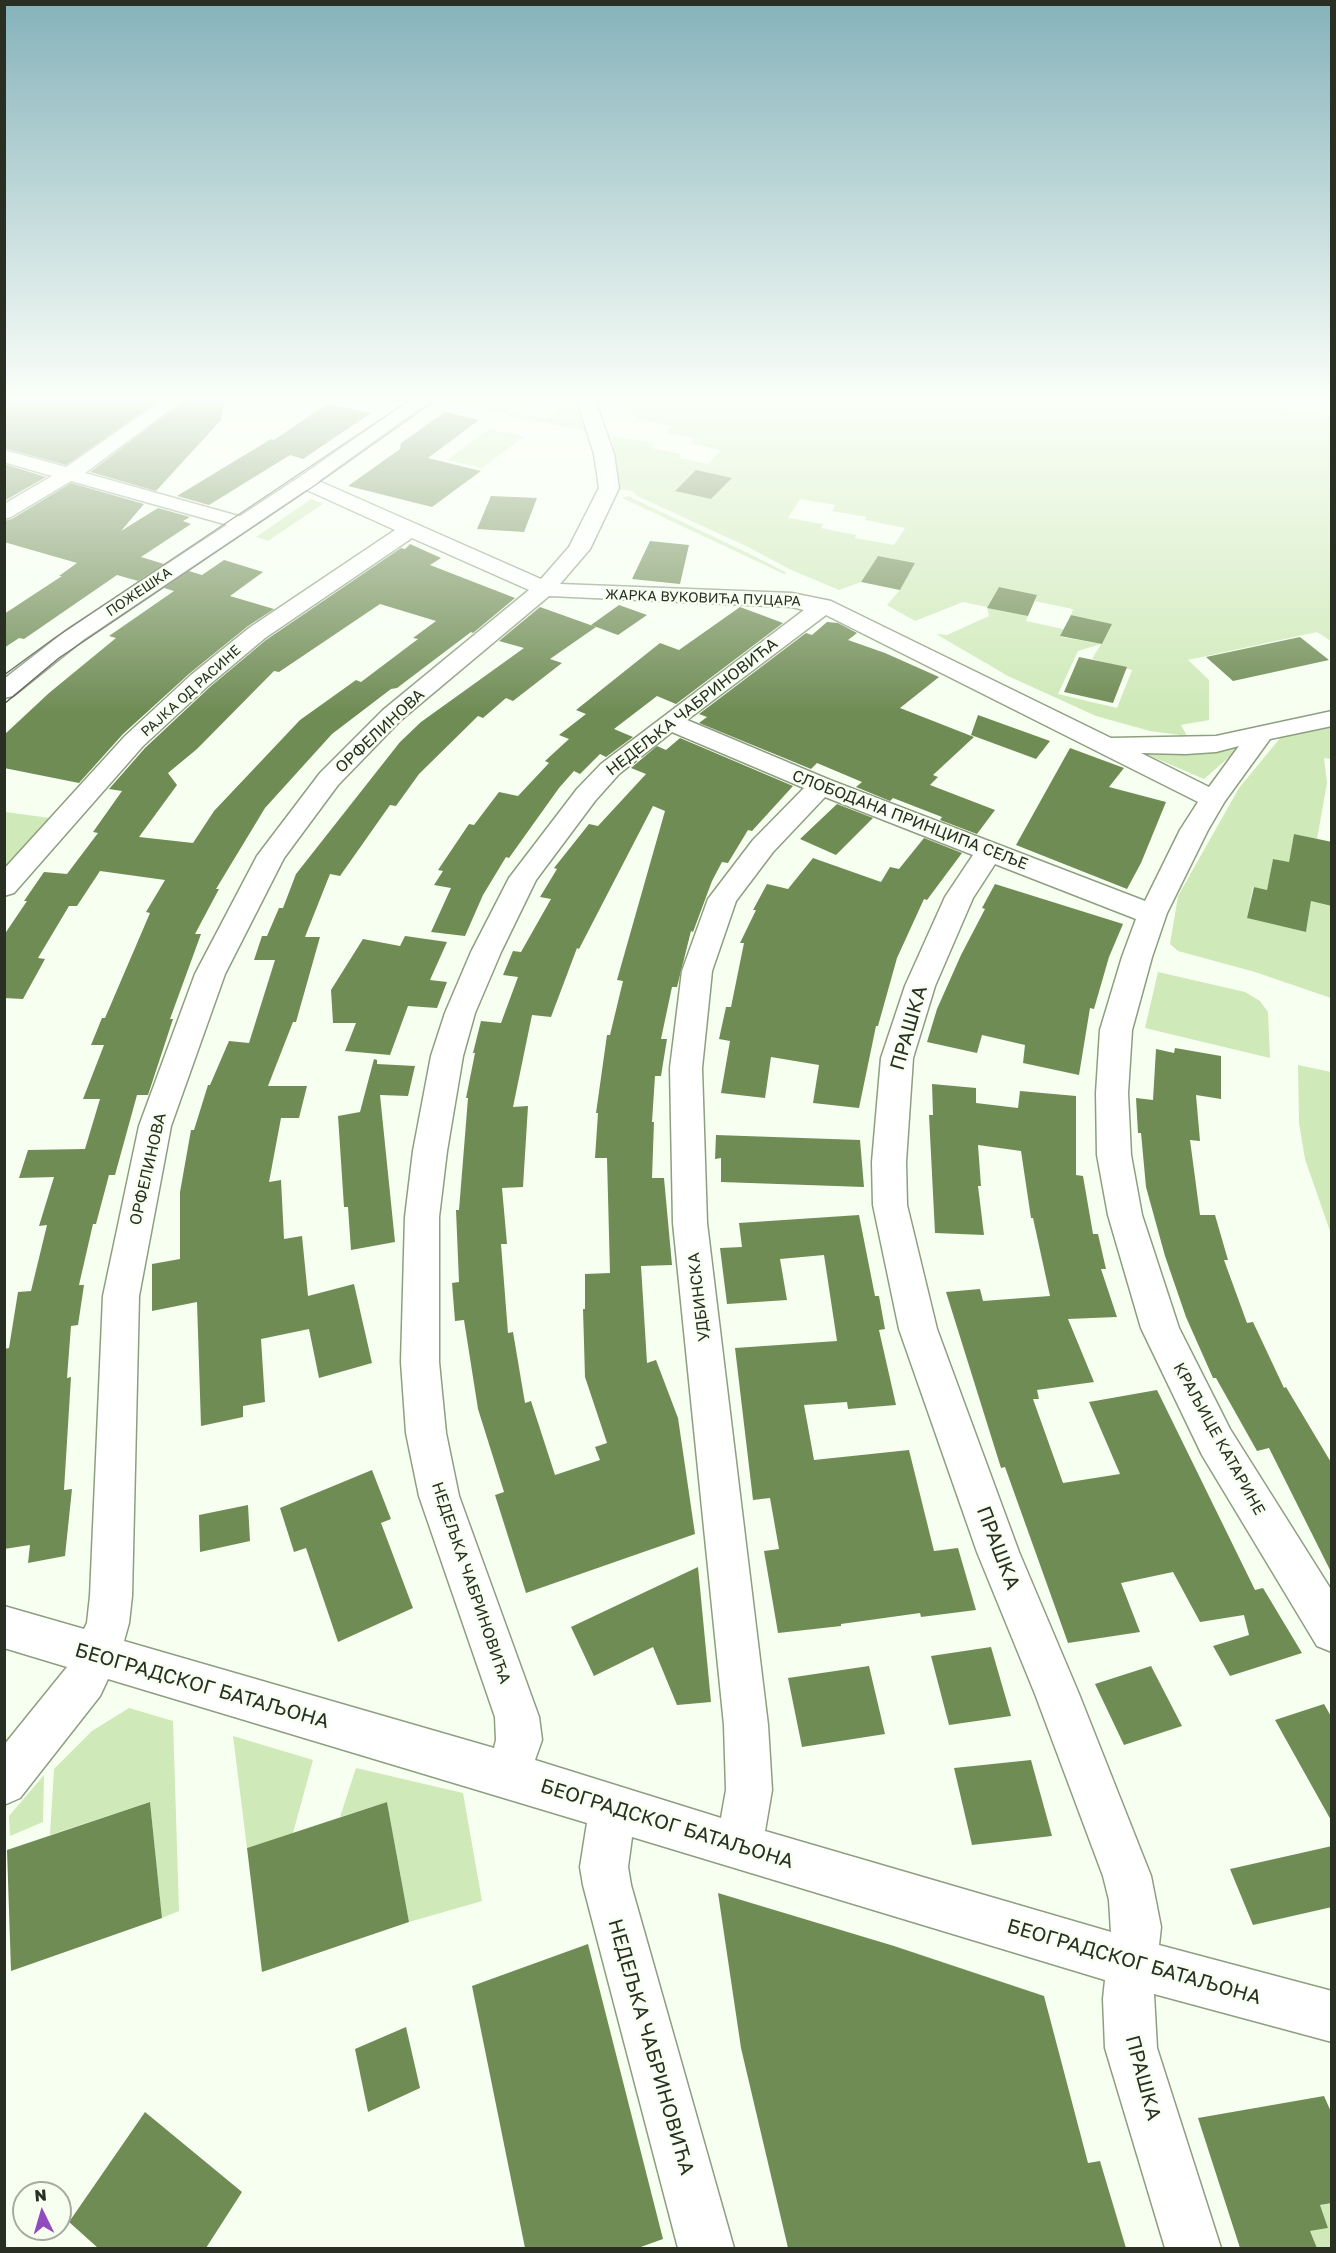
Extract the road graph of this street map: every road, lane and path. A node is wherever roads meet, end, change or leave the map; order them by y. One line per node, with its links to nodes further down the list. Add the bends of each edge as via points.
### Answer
1 (22, 502): 6 (street)
2 (169, 502): 7 (street)
3 (274, 502): 7 (street, ПОЖЕШКА)
4 (349, 502): 8 (street, ЖАРКА ВУКОВИЋА ПУЦАРА)
5 (602, 502): 9 (street, via 579,549)
6 (4, 513)
7 (242, 523): 11 (street, ПОЖЕШКА, via 75,635)
8 (410, 530): 9 (street, ЖАРКА ВУКОВИЋА ПУЦАРА); 19 (street, РАЈКА ОД РАСИНЕ, via 257,633 200,680 134,741)
9 (544, 589): 10 (street, ЖАРКА ВУКОВИЋА ПУЦАРА, via 770,598); 23 (street, ОРФЕЛИНОВА, via 392,715 329,779 271,856 210,974 155,1126 121,1296 111,1596 108,1623)
10 (822, 606): 13 (street, НЕДЕЉКА ЧАБРИНОВИЋА); 15 (street, ЖАРКА ВУКОВИЋА ПУЦАРА, via 853,617)
11 (4, 691)
12 (1332, 718): 14 (street)
13 (669, 722): 16 (street, СЛОБОДАНА ПРИНЦИПА СЕЉЕ); 24 (street, НЕДЕЉКА ЧАБРИНОВИЋА, via 610,769 567,818 523,878 460,1013 447,1056 430,1151 422,1217 419,1300 426,1433 439,1496 517,1717 519,1740)
14 (1262, 734): 15 (street, via 1216,744); 17 (street, КРАЉИЦЕ КАТАРИНЕ)
15 (1101, 744): 17 (street, ЖАРКА ВУКОВИЋА ПУЦАРА)
16 (821, 786): 18 (street, СЛОБОДАНА ПРИНЦИПА СЕЉЕ); 27 (street, УДБИНСКА, via 763,846 722,899 697,971 686,1068 690,1223 746,1725 749,1790)
17 (1213, 799): 20 (street, КРАЉИЦЕ КАТАРИНЕ)
18 (990, 851): 20 (street, СЛОБОДАНА ПРИНЦИПА СЕЉЕ); 28 (street, ПРАШКА, via 959,897 920,987 897,1058 889,1162 890,1205 918,1329 998,1552 1127,1876 1136,1927)
19 (4, 887)
20 (1153, 915): 22 (street, КРАЉИЦЕ КАТАРИНЕ, via 1116,1030 1112,1125 1125,1215 1160,1328 1176,1364 1216,1442)
21 (4, 1627): 23 (street, БЕОГРАДСКОГ БАТАЉОНА)
22 (1332, 1631)
23 (97, 1655): 24 (street, БЕОГРАДСКОГ БАТАЉОНА); 25 (street, ОРФЕЛИНОВА, via 84,1680)
24 (508, 1775): 26 (street, БЕОГРАДСКОГ БАТАЉОНА)
25 (4, 1782)
26 (613, 1808): 27 (street, БЕОГРАДСКОГ БАТАЉОНА); 30 (street, НЕДЕЉКА ЧАБРИНОВИЋА, via 604,1867 607,1886)
27 (739, 1847): 28 (street, БЕОГРАДСКОГ БАТАЉОНА)
28 (1133, 1963): 29 (street, БЕОГРАДСКОГ БАТАЉОНА); 31 (street, ПРАШКА, via 1128,1999 1131,2048)
29 (1332, 2017)
30 (706, 2248)
31 (1193, 2248)

